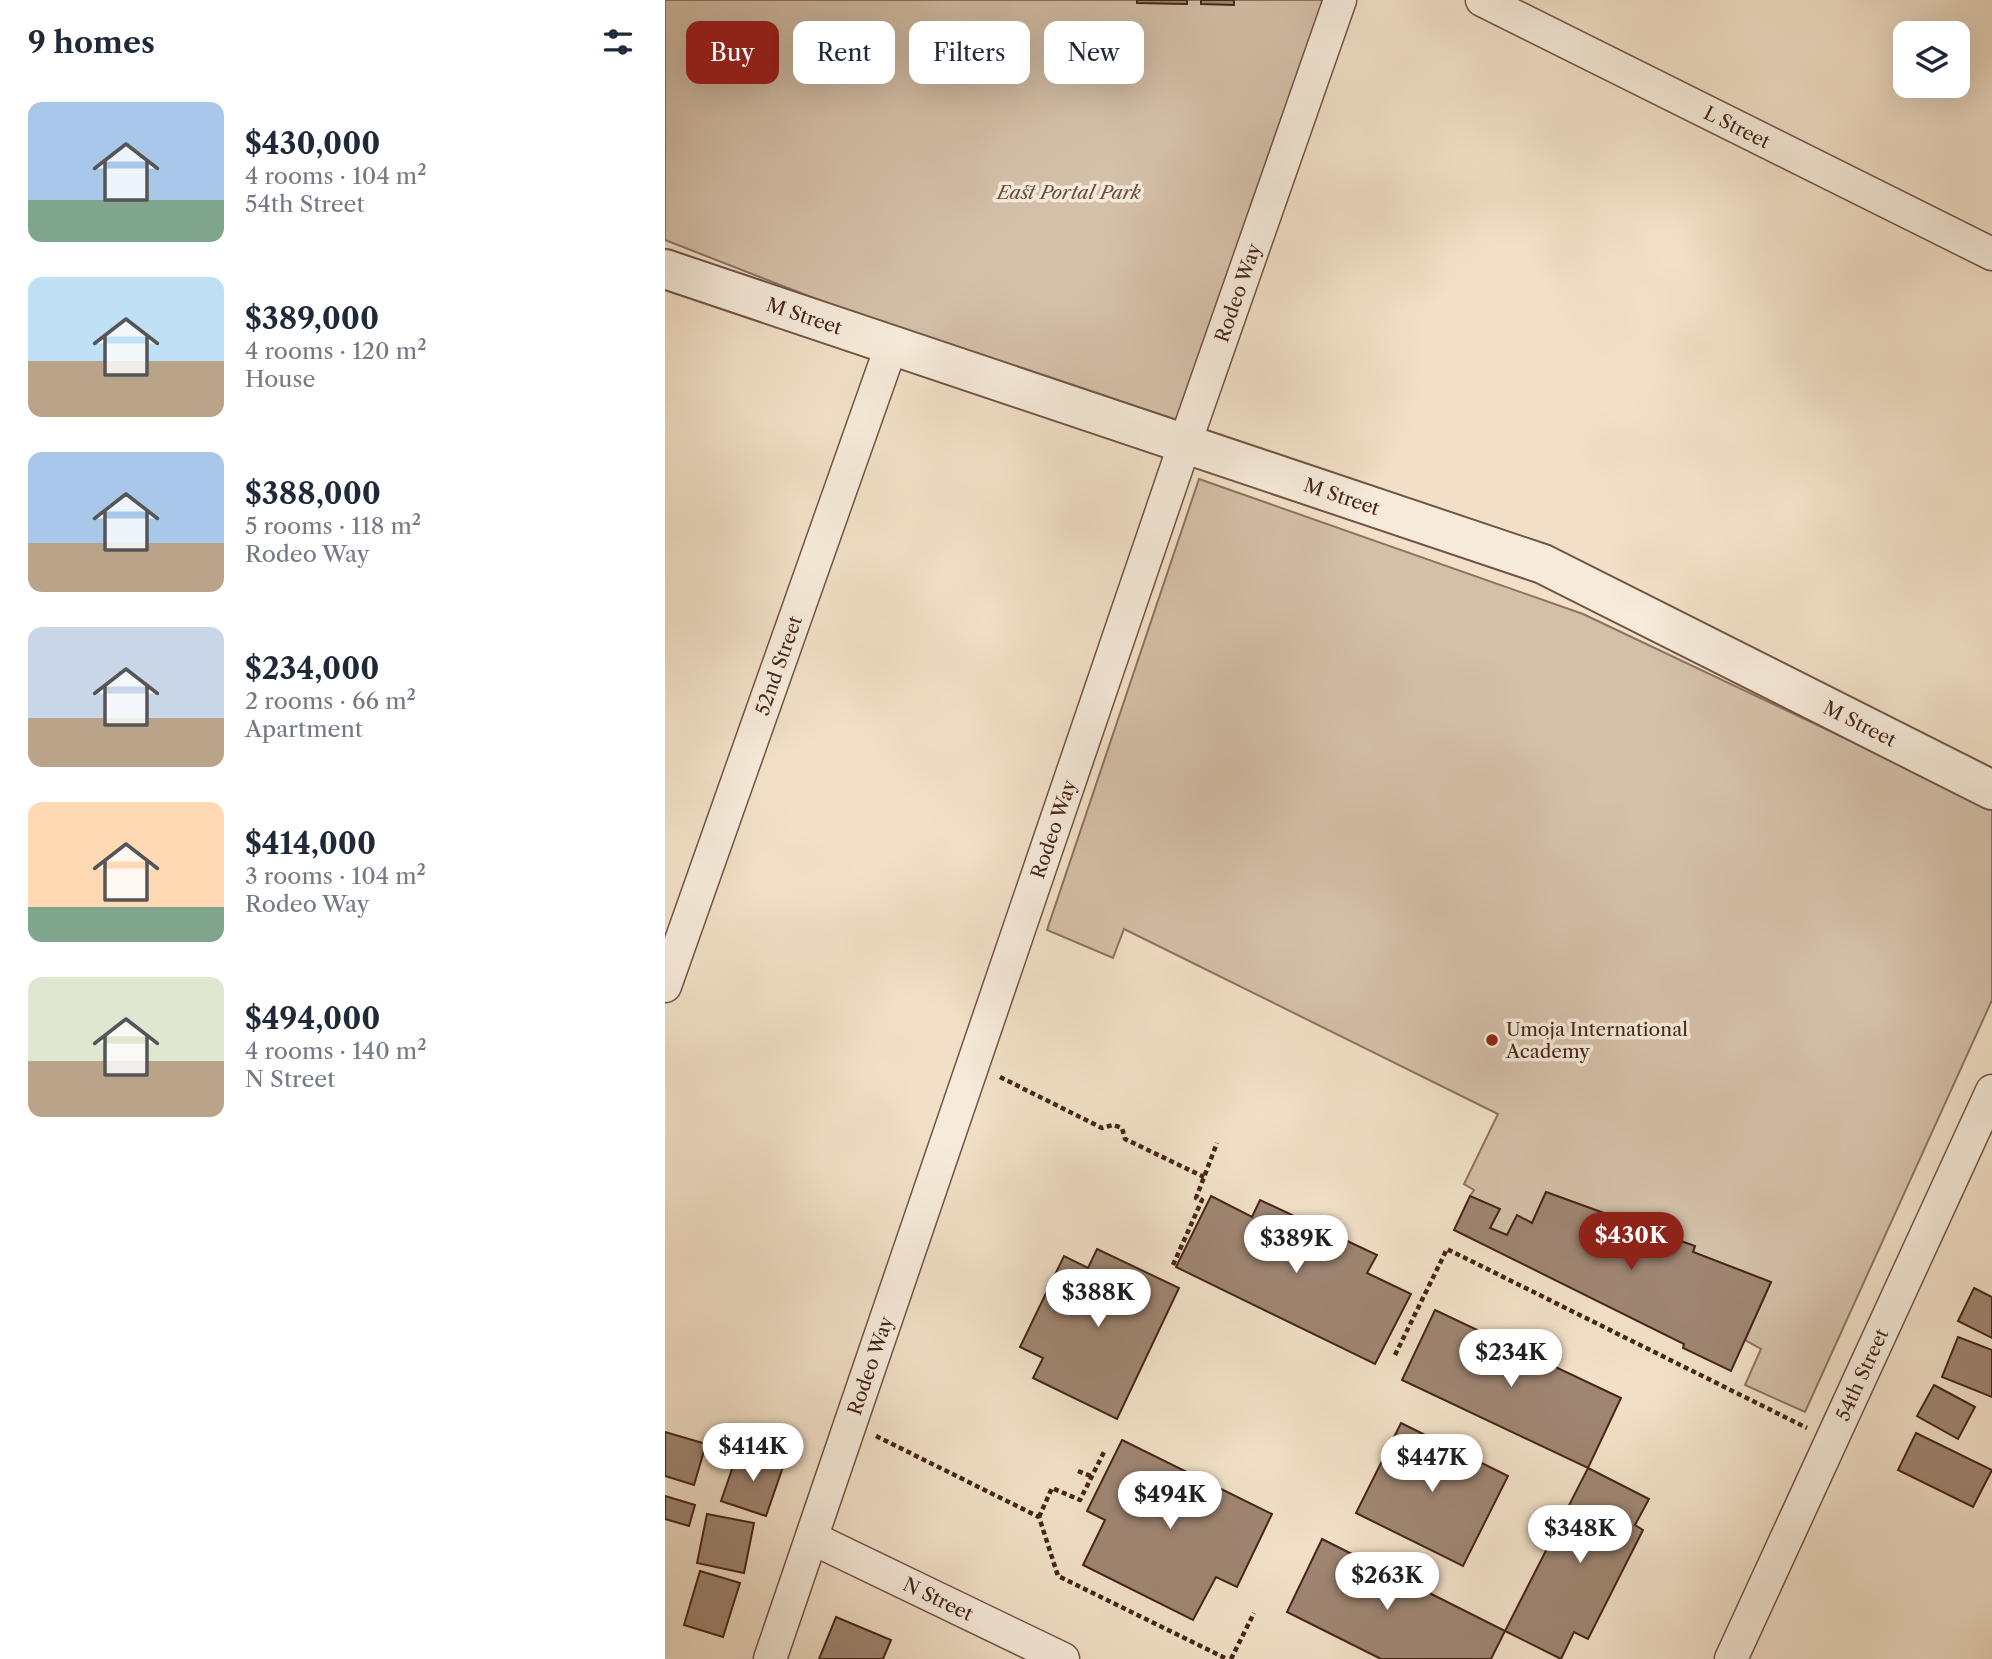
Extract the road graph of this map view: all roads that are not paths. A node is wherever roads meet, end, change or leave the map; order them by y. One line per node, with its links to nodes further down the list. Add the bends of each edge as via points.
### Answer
1 (1341, 0): 6 (street, Rodeo Way)
2 (1482, 0): 3 (street, L Street)
3 (1992, 254)
4 (665, 269): 5 (street, M Street)
5 (892, 344): 6 (street, M Street); 8 (street, 52nd Street)
6 (1185, 443): 7 (street, M Street, via 1543,564); 10 (street, Rodeo Way)
7 (1992, 790)
8 (665, 986)
9 (1992, 1091): 13 (street, 54th Street)
10 (812, 1538): 11 (street, Rodeo Way); 12 (street, N Street)
11 (770, 1659)
12 (1063, 1659)
13 (1731, 1659)

